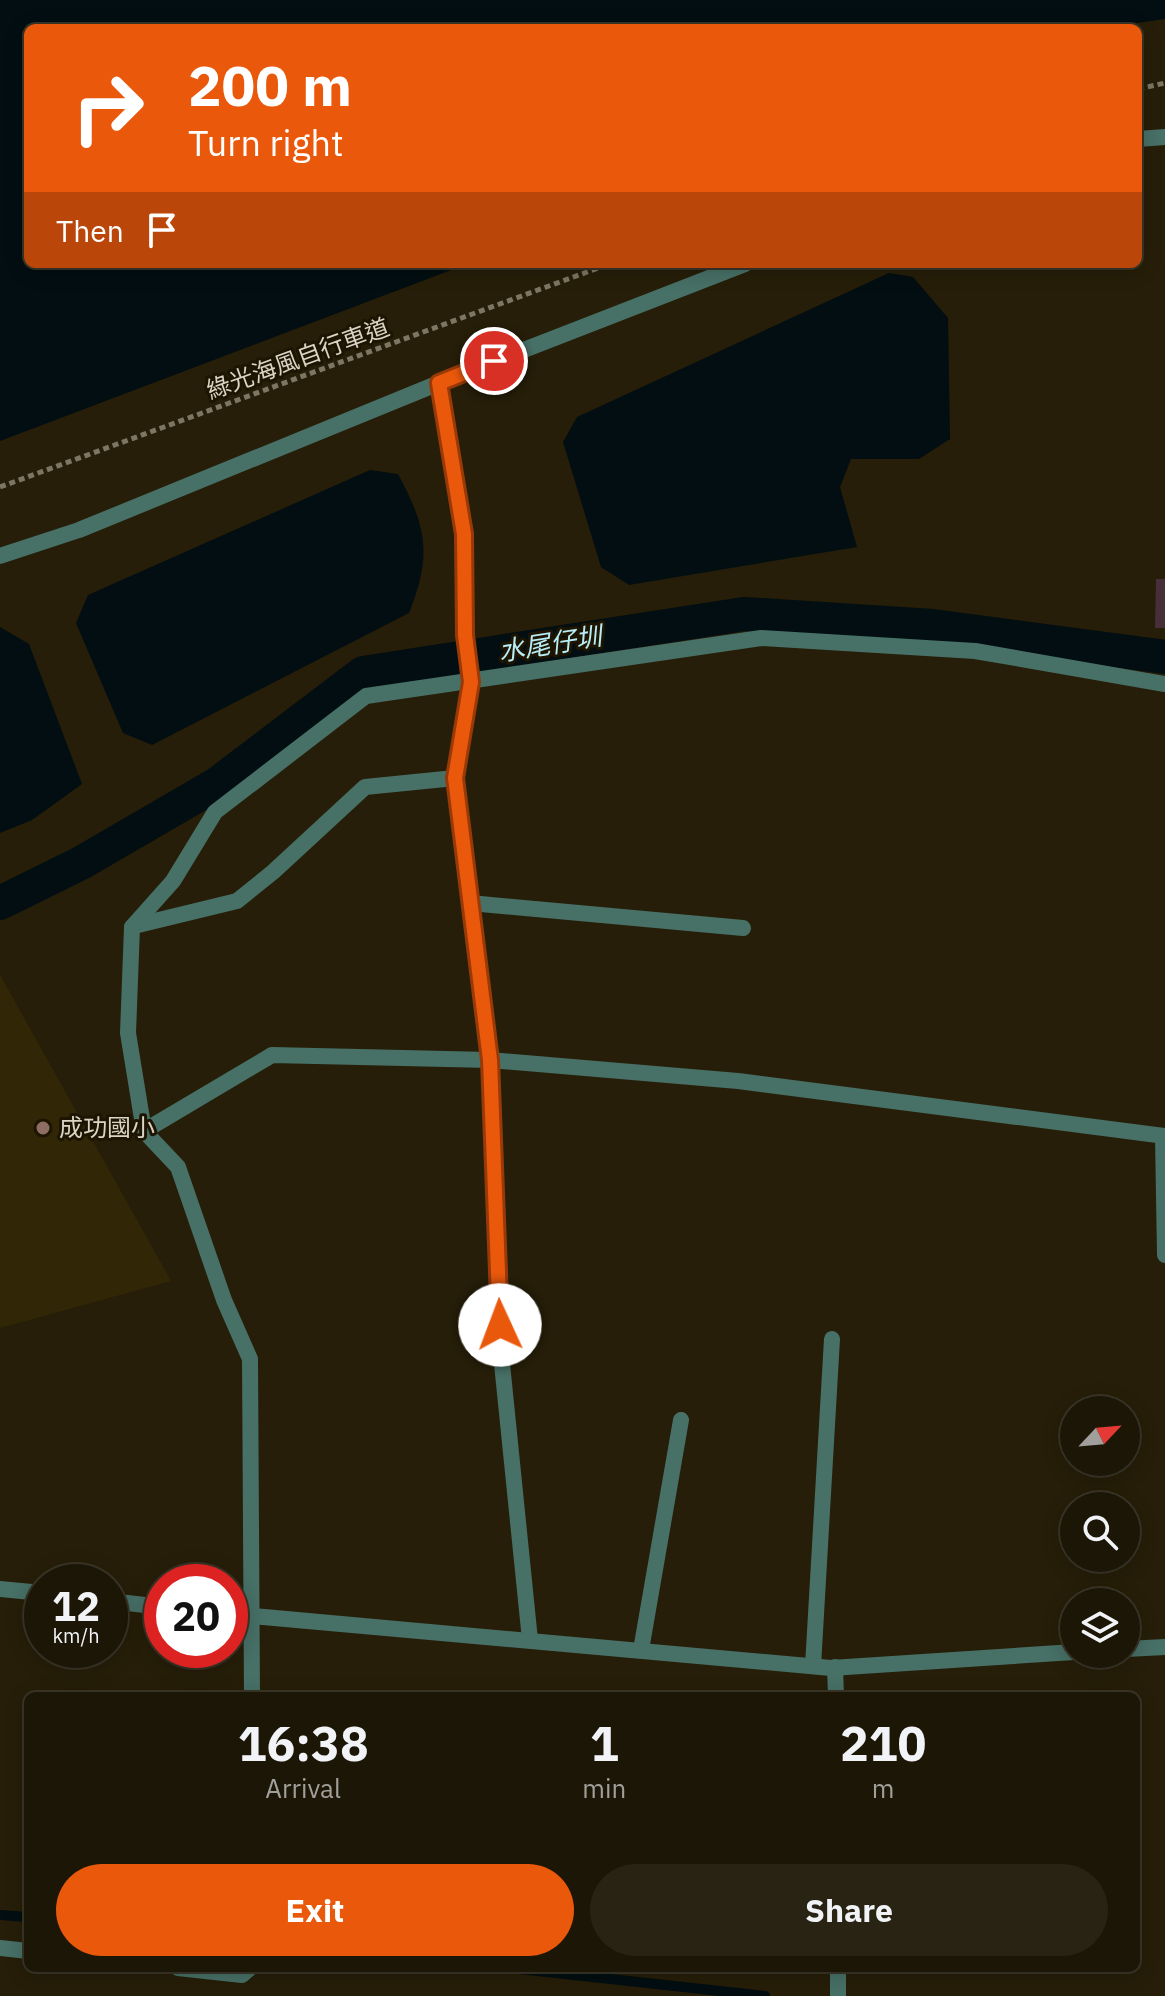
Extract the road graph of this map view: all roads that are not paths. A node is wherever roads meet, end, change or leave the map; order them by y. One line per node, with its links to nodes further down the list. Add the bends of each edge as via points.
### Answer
1 (1165, 137): 2 (street)
2 (1142, 139)
3 (735, 268): 4 (street)
4 (439, 383): 5 (street, via 79,530); 6 (street, via 464,534)
5 (0, 556)
6 (471, 682): 7 (street, via 761,638 975,651); 8 (street); 10 (street, via 366,696 215,812 173,881)
7 (1165, 684)
8 (455, 778): 9 (street); 10 (street, via 365,787 237,901)
9 (470, 903): 11 (street); 12 (street)
10 (132, 927): 13 (street, via 128,1033)
11 (743, 928)
12 (490, 1060): 13 (street, via 272,1055); 14 (street, via 738,1081); 21 (street, via 501,1354)
13 (144, 1131): 20 (street, via 178,1167 250,1359)
14 (1164, 1136): 15 (street)
15 (1165, 1255)
16 (832, 1339): 26 (street)
17 (681, 1420): 24 (street)
18 (0, 1589): 19 (street)
19 (24, 1591)
20 (250, 1617): 21 (street); 28 (street)
21 (530, 1640): 24 (street)
22 (1165, 1647): 23 (street)
23 (1140, 1648)
24 (641, 1650): 26 (street)
25 (1060, 1653): 27 (street)
26 (813, 1666): 27 (street)
27 (835, 1667): 29 (street)
28 (252, 1692)
29 (836, 1692)
30 (0, 1948): 31 (street)
31 (24, 1951)
32 (215, 1972): 33 (street)
33 (245, 1972)
34 (838, 1972): 35 (street)
35 (838, 1996)

